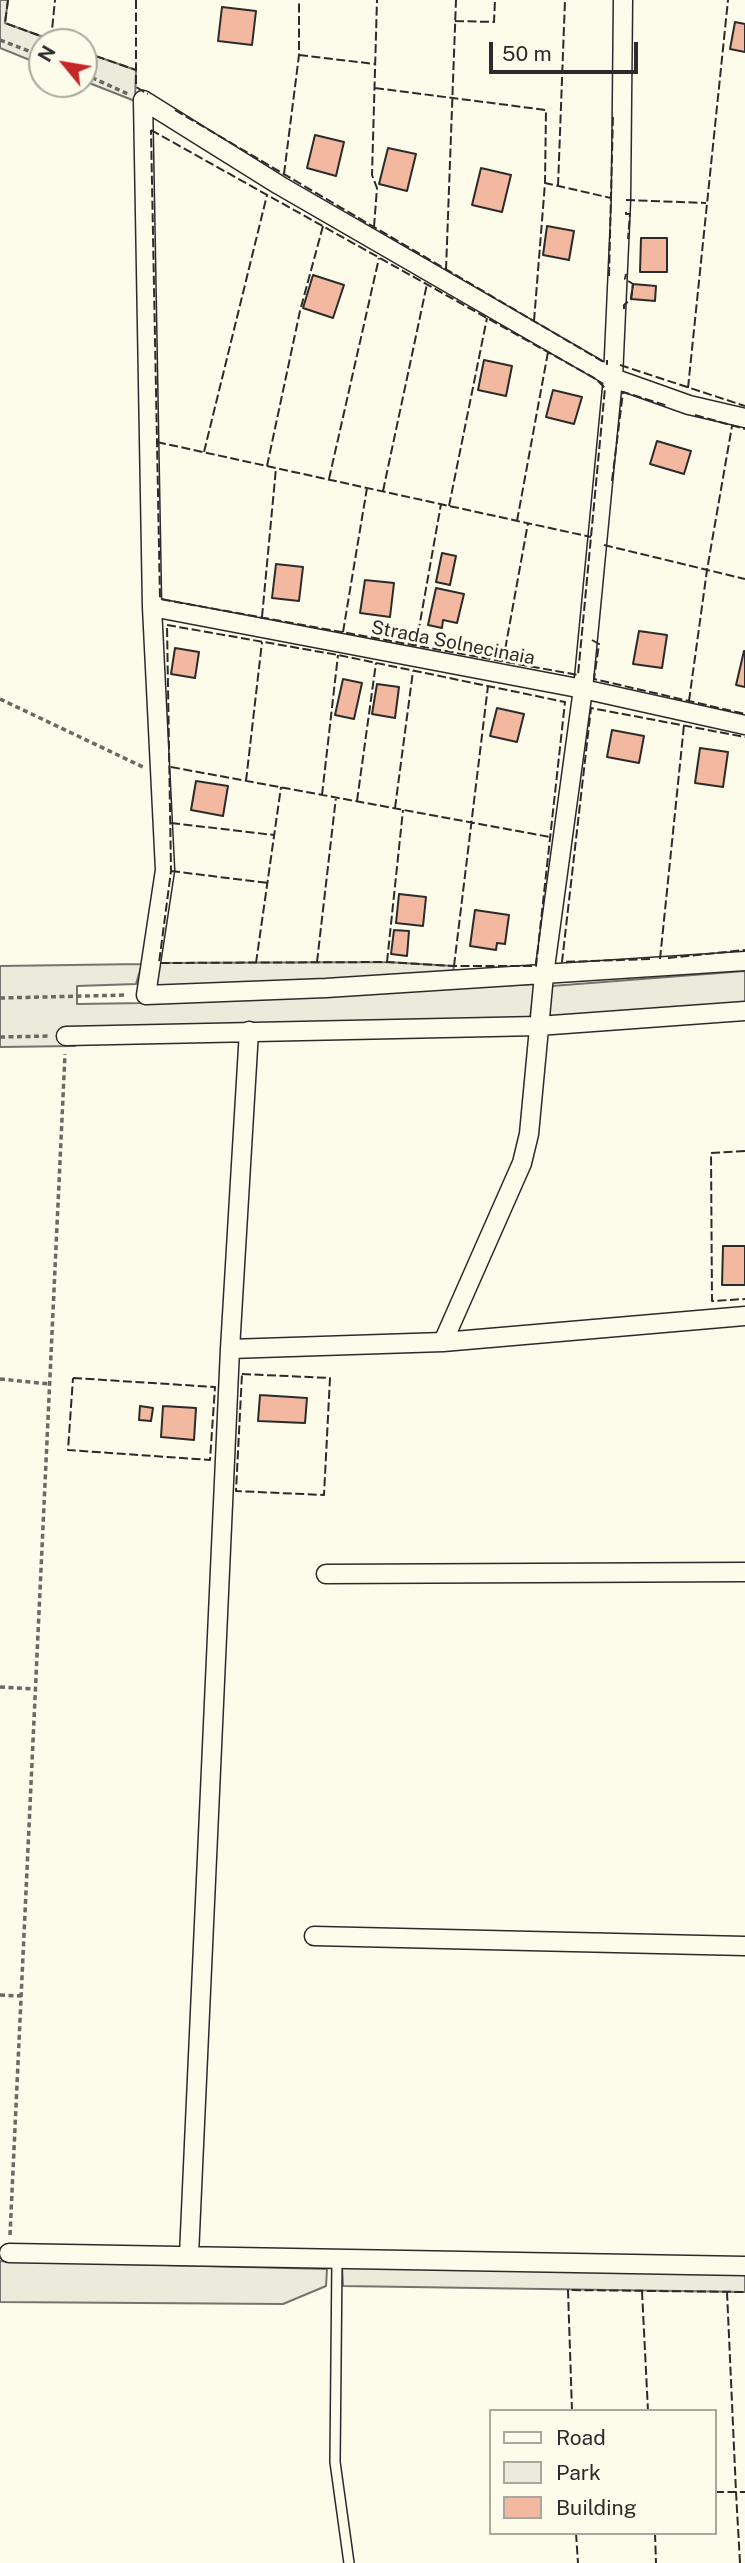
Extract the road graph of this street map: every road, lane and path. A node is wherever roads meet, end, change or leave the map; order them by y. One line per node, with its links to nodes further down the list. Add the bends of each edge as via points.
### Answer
1 (623, 0): 6 (street)
2 (0, 40): 3 (path)
3 (28, 51)
4 (98, 80): 5 (path)
5 (143, 100): 6 (street, via 279,185); 8 (street)
6 (613, 378): 7 (street, via 690,405); 9 (street)
7 (745, 418)
8 (152, 607): 9 (street, Strada Solnecinaia); 12 (street)
9 (583, 689): 11 (street, Strada Solnecinaia); 14 (street)
10 (0, 699): 12 (path)
11 (745, 725)
12 (160, 775): 15 (street, via 165,870)
13 (745, 961): 14 (street)
14 (544, 975): 15 (street); 18 (street)
15 (146, 995): 16 (path)
16 (0, 998)
17 (745, 1011): 18 (street)
18 (538, 1026): 19 (street); 23 (street, via 529,1134 522,1163)
19 (248, 1031): 20 (street); 24 (street)
20 (66, 1036): 21 (path); 26 (path)
21 (0, 1037)
22 (745, 1316): 23 (street)
23 (443, 1342): 24 (street)
24 (230, 1349): 36 (street)
25 (0, 1379): 26 (path)
26 (50, 1384): 30 (path)
27 (745, 1572): 28 (street)
28 (326, 1574)
29 (0, 1687): 30 (path)
30 (35, 1689): 34 (path)
31 (314, 1936): 32 (street)
32 (745, 1946)
33 (0, 1995): 34 (path)
34 (21, 1996): 35 (path)
35 (9, 2253): 36 (street)
36 (190, 2255): 37 (street)
37 (337, 2260): 38 (street); 39 (lane, via 335,2462)
38 (745, 2266)
39 (349, 2563)

